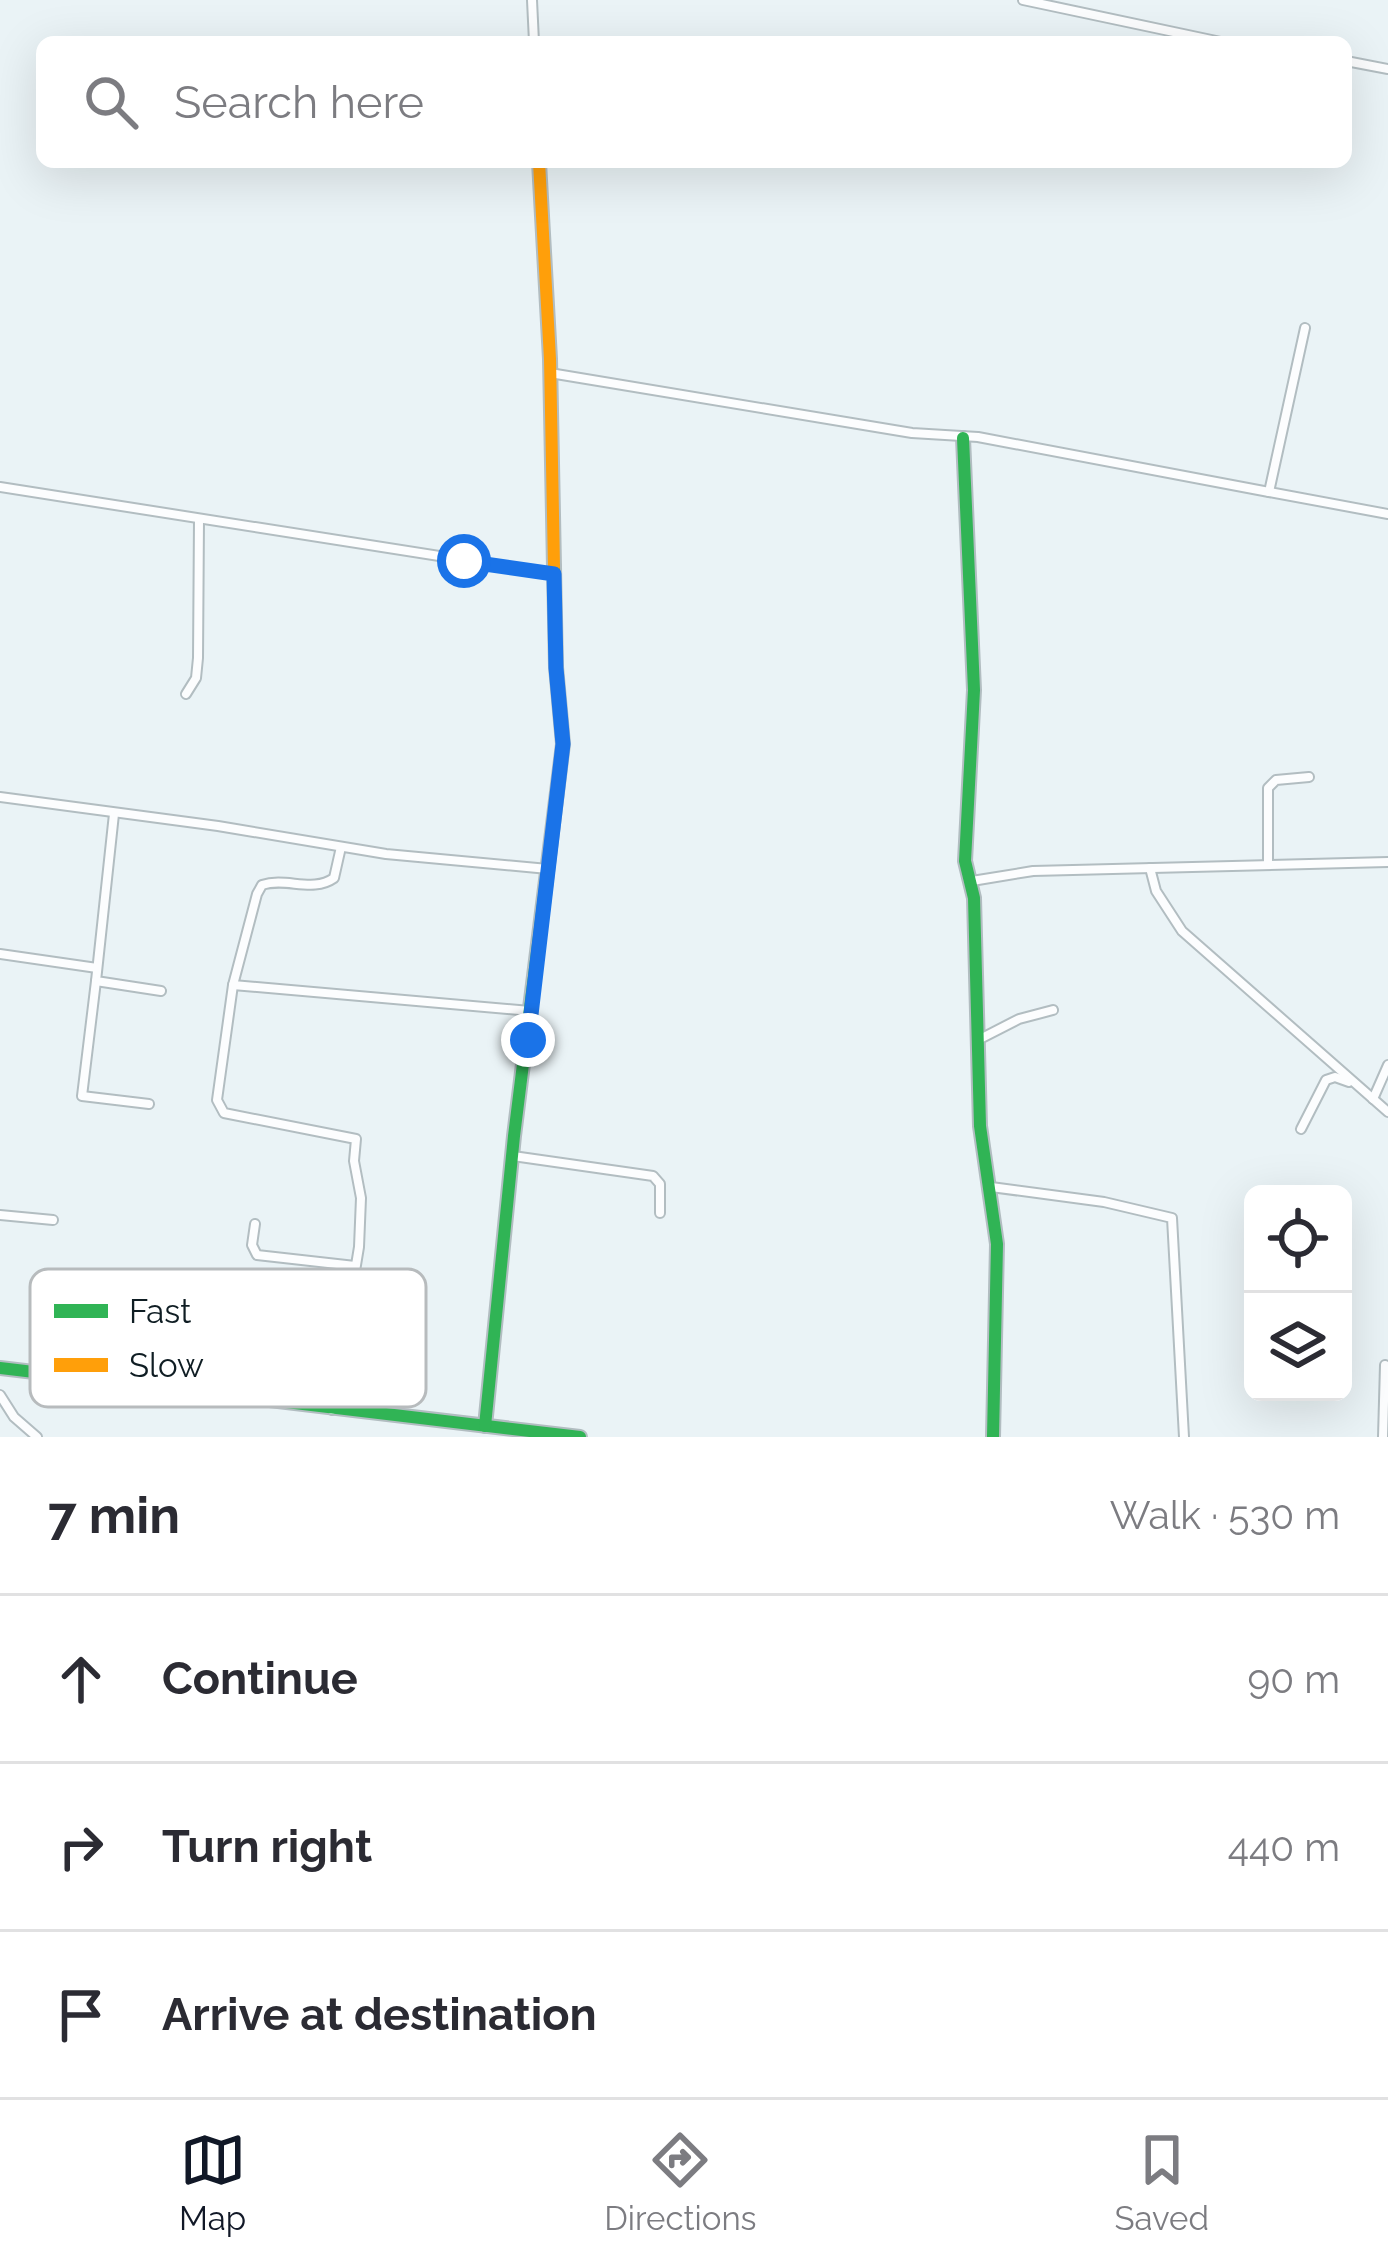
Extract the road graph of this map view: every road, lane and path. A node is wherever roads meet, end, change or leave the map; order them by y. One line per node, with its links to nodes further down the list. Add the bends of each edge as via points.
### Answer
1 (532, 0): 3 (street)
2 (1023, 0): 4 (street)
3 (534, 36)
4 (1193, 36)
5 (1352, 62): 6 (street)
6 (1388, 69)
7 (539, 168): 9 (street)
8 (1305, 328): 12 (street)
9 (550, 373): 10 (street); 15 (street)
10 (963, 438): 12 (street); 25 (street, via 974,690 965,861)
11 (0, 487): 14 (street)
12 (1269, 492): 13 (street)
13 (1388, 514)
14 (199, 520): 15 (street); 16 (street, via 198,658)
15 (554, 574): 24 (street, via 563,744)
16 (186, 694)
17 (1309, 778): 22 (street, via 1268,788)
18 (0, 797): 19 (street)
19 (115, 814): 20 (street); 27 (street)
20 (341, 847): 24 (street); 29 (street, via 326,884 262,885)
21 (1388, 862): 22 (street)
22 (1268, 865): 23 (street)
23 (1150, 867): 25 (street, via 1022,871); 35 (street, via 1182,931)
24 (548, 869): 32 (street)
25 (972, 881): 33 (street)
26 (0, 954): 27 (street)
27 (97, 968): 28 (street)
28 (96, 982): 30 (street); 37 (street, via 82,1096)
29 (233, 985): 32 (street); 46 (street, via 220,1111 356,1138)
30 (161, 991)
31 (1053, 1010): 33 (street)
32 (532, 1012): 40 (street)
33 (976, 1041): 41 (street)
34 (1388, 1065): 36 (street)
35 (1356, 1085): 36 (street); 39 (street, via 1329,1077)
36 (1373, 1099): 38 (street)
37 (148, 1104)
38 (1388, 1112)
39 (1301, 1129)
40 (512, 1156): 42 (street, via 653,1176); 55 (street)
41 (991, 1187): 58 (street, via 998,1291); 59 (street, via 1172,1218)
42 (660, 1213)
43 (0, 1215): 44 (street)
44 (53, 1220)
45 (255, 1224): 46 (street, via 257,1255)
46 (356, 1265): 47 (street)
47 (355, 1269)
48 (1385, 1365): 60 (street)
49 (0, 1368): 50 (street)
50 (30, 1372)
51 (0, 1396): 56 (street)
52 (308, 1407): 54 (street)
53 (332, 1407): 54 (street)
54 (332, 1410): 55 (street)
55 (485, 1426): 57 (street)
56 (37, 1437)
57 (580, 1437)
58 (993, 1437)
59 (1184, 1437)
60 (1383, 1437)

